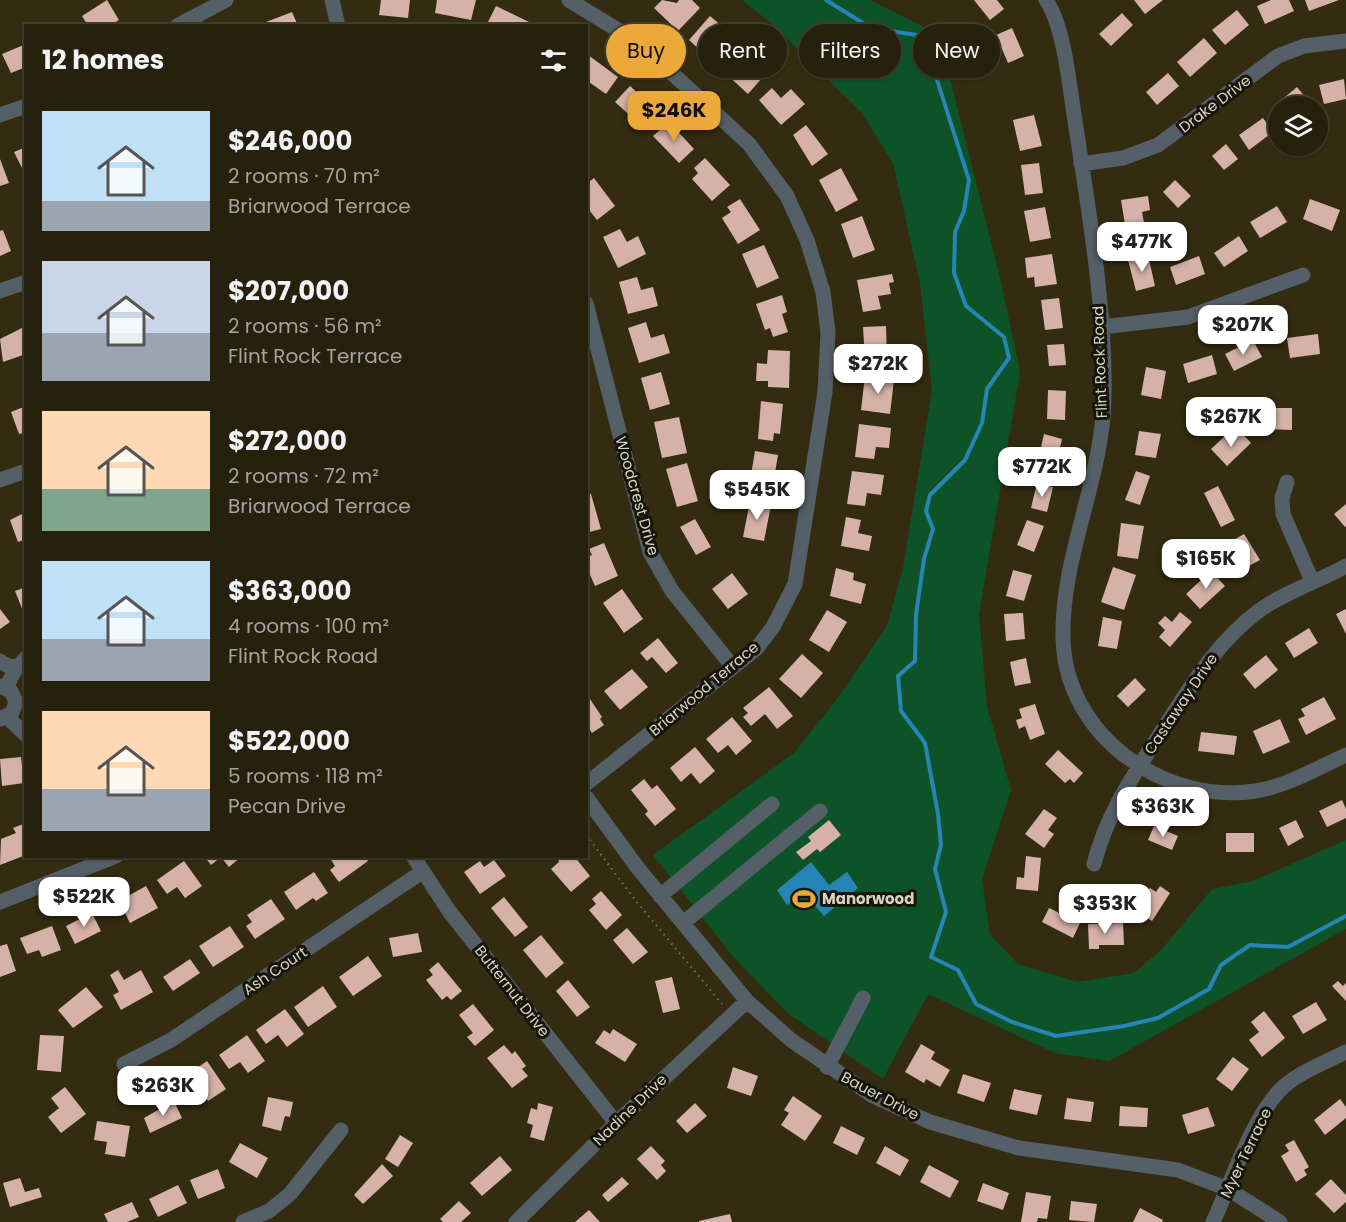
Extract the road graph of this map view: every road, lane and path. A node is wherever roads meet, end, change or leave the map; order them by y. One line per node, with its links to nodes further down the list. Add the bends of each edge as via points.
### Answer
1 (226, 0): 5 (street)
2 (332, 0): 6 (street)
3 (569, 0): 23 (street, Briarwood Terrace, via 639,43 749,144 787,196 807,240 823,292 828,332 825,392 795,584 773,627 756,649)
4 (1050, 1): 10 (street, Flint Rock Road, via 1064,51)
5 (181, 24)
6 (338, 24)
7 (1346, 41): 10 (street, Drake Drive, via 1304,46 1278,56 1158,145 1123,158)
8 (24, 107): 9 (street)
9 (0, 115)
10 (1081, 164): 15 (street, Flint Rock Road)
11 (1302, 275): 15 (street, via 1188,317)
12 (24, 283): 13 (street)
13 (0, 291)
14 (588, 311): 23 (street, Woodcrest Drive, via 650,552 672,591)
15 (1102, 327): 28 (street, Flint Rock Road, via 1101,431 1065,605 1063,640 1069,675 1083,708 1105,740)
16 (24, 472): 17 (street)
17 (0, 480)
18 (1287, 482): 20 (street, via 1283,513)
19 (1346, 566): 20 (street, Castaway Drive)
20 (1312, 581): 28 (street, Castaway Drive, via 1262,609 1232,633 1200,672)
21 (0, 661): 22 (street, via 8,666)
22 (21, 662): 24 (street)
23 (733, 667): 29 (street, Briarwood Terrace)
24 (3, 687): 25 (street, via 16,702)
25 (4, 718): 26 (street)
26 (24, 733)
27 (1346, 754): 28 (street, Flint Rock Road, via 1291,780 1257,790 1222,793 1164,780)
28 (1139, 767): 36 (street, Castaway Drive, via 1111,812)
29 (588, 782)
30 (588, 800): 38 (street, Bauer Drive)
31 (772, 804): 38 (street)
32 (820, 811): 40 (street)
33 (588, 838): 43 (path)
34 (111, 858): 39 (street)
35 (413, 858): 37 (street, Butternut Drive)
36 (1094, 864)
37 (422, 872): 45 (street, Ash Court, via 171,1040); 47 (street, Butternut Drive)
38 (660, 896): 40 (street, Bauer Drive)
39 (0, 902)
40 (683, 923): 42 (street, Bauer Drive)
41 (863, 998): 46 (street)
42 (747, 1001): 43 (street, Nadine Drive); 46 (street, Bauer Drive)
43 (732, 1014): 47 (street, Nadine Drive)
44 (1346, 1052): 49 (street, Myer Terrace, via 1279,1091 1262,1114)
45 (124, 1064)
46 (827, 1067): 49 (street, Bauer Drive, via 873,1096 930,1122 1019,1148 1178,1170)
47 (616, 1123): 51 (street, Nadine Drive)
48 (340, 1130): 50 (street, via 290,1194 269,1211)
49 (1228, 1190): 52 (street, Myer Terrace); 53 (street, Bauer Drive)
50 (243, 1222)
51 (516, 1222)
52 (1213, 1222)
53 (1280, 1222)

